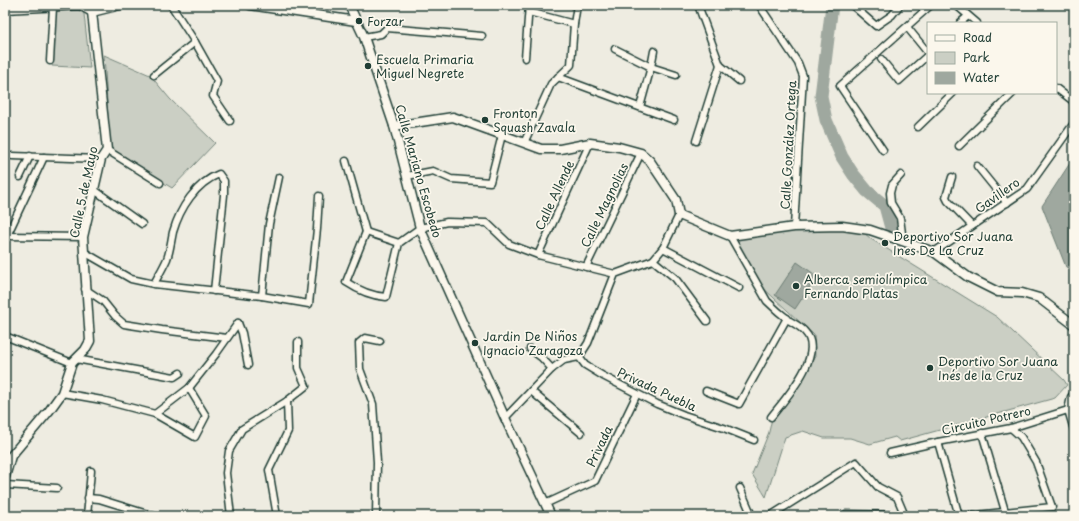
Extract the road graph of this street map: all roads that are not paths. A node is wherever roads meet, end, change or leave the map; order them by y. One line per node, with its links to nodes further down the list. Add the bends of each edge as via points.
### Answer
1 (120, 5): 13 (street)
2 (171, 5): 24 (street)
3 (250, 5): 17 (street)
4 (349, 5): 17 (street, Calle Mariano Escobedo)
5 (577, 5): 20 (street)
6 (698, 5): 32 (street)
7 (760, 5): 74 (street, Calle González Ortega, via 798,63 803,76)
8 (852, 5): 9 (street, via 876,26 892,15)
9 (900, 5)
10 (931, 5): 21 (street)
11 (956, 5): 16 (street)
12 (53, 7): 13 (street, via 80,5); 15 (street); 31 (street)
13 (90, 8): 53 (street, Calle 5 de Mayo)
14 (529, 8): 20 (street); 29 (street)
15 (5, 9)
16 (968, 16): 18 (street); 19 (street)
17 (356, 21): 23 (street, Calle Mariano Escobedo)
18 (961, 22)
19 (976, 22)
20 (574, 24): 36 (street, via 572,65)
21 (907, 27): 27 (street); 54 (street, via 840,86)
22 (482, 36): 23 (street, via 387,28 381,34)
23 (364, 37): 46 (street, Calle Mariano Escobedo)
24 (195, 42): 34 (street); 44 (street, via 216,80 213,96)
25 (615, 49): 33 (street)
26 (654, 51): 33 (street)
27 (927, 53)
28 (927, 55): 30 (street, via 900,81)
29 (525, 58)
30 (881, 59)
31 (50, 61)
32 (720, 65): 37 (street); 49 (street)
33 (651, 67): 35 (street); 42 (street)
34 (154, 75)
35 (676, 76)
36 (558, 77): 42 (street); 50 (street, via 551,84)
37 (739, 82)
38 (1057, 89): 41 (street)
39 (952, 94): 47 (street)
40 (1012, 94): 52 (street)
41 (1074, 102)
42 (640, 107): 43 (street)
43 (674, 120)
44 (230, 121)
45 (1074, 123): 70 (street, Gavillero, via 1027,189)
46 (394, 126): 48 (street, via 453,117); 63 (street, Calle Mariano Escobedo)
47 (918, 127)
48 (502, 135): 50 (street); 63 (street, via 490,182 452,179 433,171)
49 (696, 141)
50 (524, 143): 51 (street, via 541,149 560,149)
51 (590, 143): 55 (street); 85 (street, Calle Allende)
52 (959, 146)
53 (107, 150): 59 (street, Calle 5 de Mayo); 67 (street)
54 (883, 150)
55 (641, 153): 71 (street, via 650,161 676,200); 87 (street, Calle Magnolias)
56 (12, 156): 57 (street)
57 (30, 156): 58 (street); 65 (street)
58 (44, 157): 59 (street); 78 (street)
59 (101, 159): 68 (street, Calle 5 de Mayo)
60 (346, 161): 76 (street)
61 (978, 166): 70 (street)
62 (901, 175): 80 (street, via 892,185 890,197 900,218)
63 (407, 176): 75 (street, Calle Mariano Escobedo)
64 (952, 176): 73 (street, via 946,197)
65 (20, 177)
66 (278, 177): 93 (street, via 269,224)
67 (160, 184)
68 (93, 189): 72 (street); 79 (street, Calle 5 de Mayo)
69 (319, 196): 93 (street, via 309,304)
70 (1007, 203): 73 (street, Gavillero)
71 (679, 215): 77 (street); 82 (street)
72 (142, 224)
73 (972, 226): 84 (street, Gavillero)
74 (794, 227): 77 (street); 80 (street, via 842,226 870,230)
75 (420, 228): 81 (street); 85 (street, via 447,222 487,223 509,244); 117 (street, Calle Mariano Escobedo)
76 (366, 232): 81 (street); 81 (street, via 346,282 354,288 386,297)
77 (730, 236): 94 (street, via 767,301)
78 (6, 238): 79 (street)
79 (83, 238): 83 (street, Calle 5 de Mayo)
80 (903, 241): 84 (street)
81 (398, 243)
82 (663, 248): 86 (street); 90 (street)
83 (84, 252): 89 (street, via 131,279); 91 (street, Calle 5 de Mayo)
84 (934, 252): 96 (street, via 968,277 998,292 1022,293 1039,298)
85 (538, 256): 87 (street)
86 (653, 260): 88 (street); 95 (street, via 675,278)
87 (586, 267): 88 (street)
88 (615, 274): 102 (street, via 588,343)
89 (154, 284): 92 (street); 92 (street, via 167,258 180,213 194,191 210,177 220,174 224,181 224,195)
90 (739, 288)
91 (86, 289): 98 (street, via 103,301 124,324); 103 (street, Calle 5 de Mayo, via 90,341)
92 (214, 291): 93 (street)
93 (262, 296)
94 (787, 318): 109 (street, via 739,404); 116 (street, via 805,332 810,340 810,355 806,369)
95 (707, 320)
96 (1074, 325)
97 (5, 336): 103 (street)
98 (227, 338): 104 (street, via 238,323); 107 (street)
99 (298, 342): 113 (street, via 298,368 306,386)
100 (380, 342): 139 (street, via 364,338 359,343 358,352 360,368 373,404 377,462)
101 (530, 349): 105 (street, via 542,357)
102 (579, 357): 105 (street, via 564,360); 112 (street, Privada Puebla, via 585,365)
103 (74, 361): 106 (street, via 174,378); 110 (street, Calle 5 de Mayo)
104 (248, 365)
105 (552, 369): 108 (street)
106 (180, 373)
107 (189, 388): 115 (street); 115 (street, via 206,416 195,437)
108 (531, 391): 117 (street); 120 (street)
109 (706, 391)
110 (62, 393): 115 (street); 126 (street, via 11,456)
111 (1074, 393): 114 (street)
112 (637, 394): 122 (street, Privada Puebla, via 684,415); 131 (street, Privada, via 595,481)
113 (287, 401): 137 (street, via 242,428 230,451 226,473); 138 (street, via 288,431 269,470)
114 (1068, 410): 118 (street, Circuito Potrero); 119 (street)
115 (155, 414)
116 (771, 417)
117 (505, 418): 131 (street, Calle Mariano Escobedo)
118 (1011, 428): 121 (street, Circuito Potrero); 132 (street, via 1021,437 1036,462 1052,507)
119 (1074, 430)
120 (581, 433)
121 (982, 433): 123 (street, Circuito Potrero); 132 (street)
122 (754, 440)
123 (938, 442): 124 (street, Circuito Potrero); 143 (street)
124 (890, 453)
125 (91, 471): 130 (street)
126 (5, 477)
127 (5, 484): 128 (street)
128 (58, 488)
129 (740, 488): 141 (street)
130 (88, 498): 135 (street); 136 (street)
131 (545, 504): 140 (street, Calle Mariano Escobedo)
132 (1005, 511): 144 (street)
133 (846, 514): 134 (street)
134 (904, 515): 142 (street, via 897,497 878,487 856,462)
135 (87, 516)
136 (154, 516)
137 (231, 516)
138 (277, 516)
139 (376, 516)
140 (551, 516)
141 (752, 516)
142 (770, 516)
143 (959, 516)
144 (966, 516)

